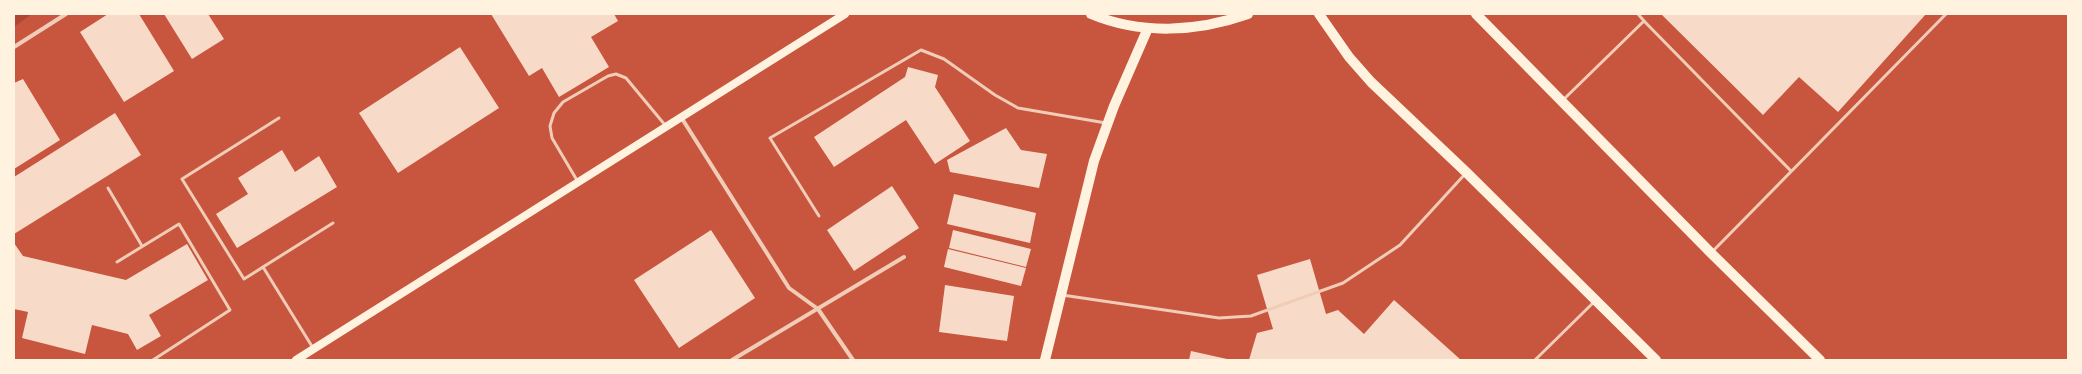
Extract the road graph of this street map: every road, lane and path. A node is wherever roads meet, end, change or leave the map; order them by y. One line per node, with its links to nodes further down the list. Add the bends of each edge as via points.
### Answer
1 (66, 14): 11 (street)
2 (845, 14): 13 (main road)
3 (1091, 14): 10 (main road)
4 (1248, 14): 10 (main road, via 1201,26)
5 (1319, 14): 18 (main road, via 1349,57 1371,82)
6 (1476, 14): 12 (main road)
7 (1638, 14): 9 (lane)
8 (1946, 14): 17 (lane)
9 (1644, 20): 12 (lane); 17 (lane)
10 (1148, 28): 15 (main road)
11 (14, 47)
12 (1562, 102): 24 (main road)
13 (681, 117): 16 (main road); 30 (street, via 789,288)
14 (279, 118): 27 (lane, via 182,179 244,279)
15 (1108, 123): 21 (lane, via 1018,108 944,59 921,50 770,138); 28 (main road, via 1094,161)
16 (666, 126): 19 (main road); 19 (lane, via 620,74 608,76 563,102 554,113 550,131)
17 (1791, 171): 24 (lane)
18 (1466, 172): 28 (lane, via 1400,245 1343,283 1251,316 1219,318); 29 (main road)
19 (578, 182): 31 (main road)
20 (108, 188): 23 (lane)
21 (819, 216)
22 (333, 223): 27 (lane)
23 (142, 246): 26 (lane); 32 (lane, via 178,224 230,310)
24 (1711, 253): 39 (main road)
25 (904, 257): 30 (street)
26 (117, 262)
27 (263, 267): 31 (lane)
28 (1060, 294): 36 (main road)
29 (1596, 299): 37 (lane); 38 (main road)
30 (818, 309): 34 (street); 35 (street)
31 (314, 349): 33 (main road)
32 (153, 360)
33 (296, 360)
34 (732, 360)
35 (853, 360)
36 (1045, 360)
37 (1535, 360)
38 (1656, 360)
39 (1820, 360)

